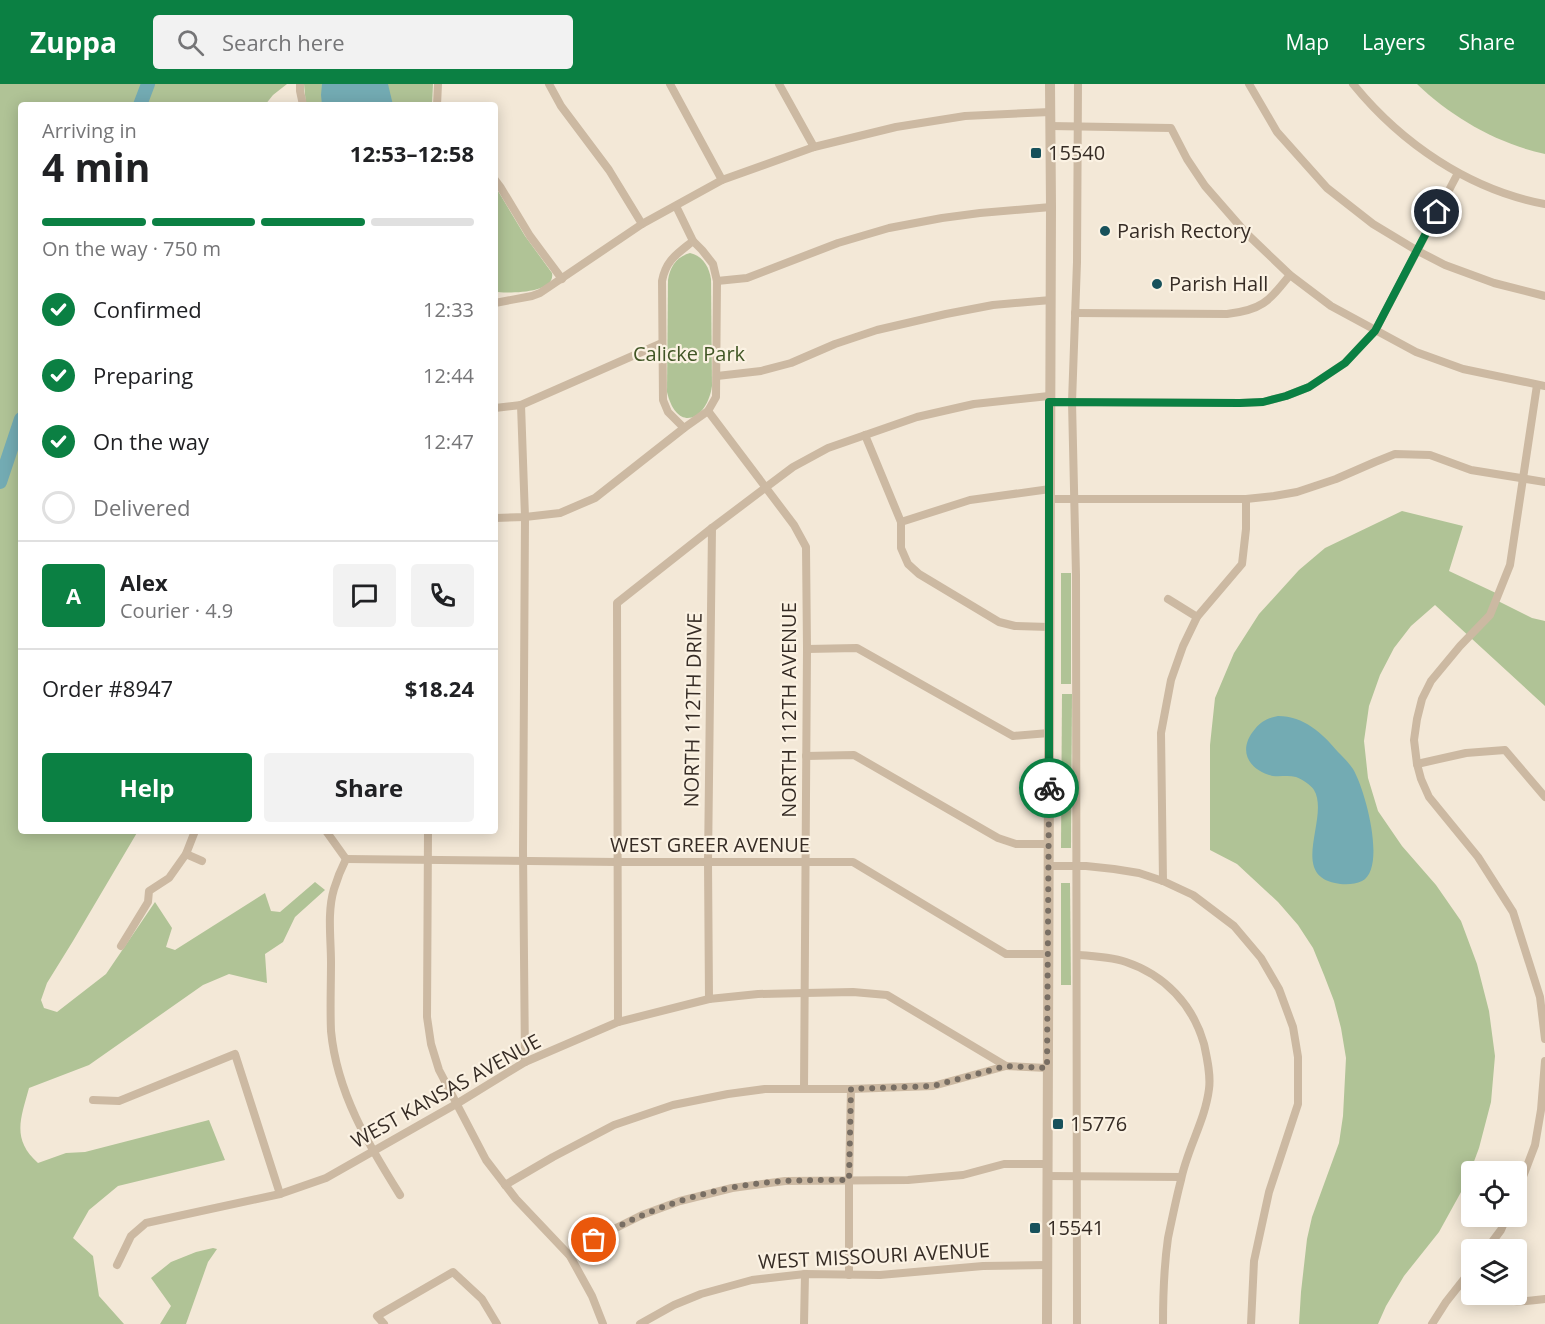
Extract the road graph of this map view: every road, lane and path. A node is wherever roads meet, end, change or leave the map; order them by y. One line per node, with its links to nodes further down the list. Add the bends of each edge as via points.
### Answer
1 (300, 84): 10 (street)
2 (438, 84): 11 (street)
3 (549, 84): 22 (street)
4 (670, 84): 17 (street)
5 (779, 84): 15 (street)
6 (1050, 84): 12 (street)
7 (1078, 84): 14 (street)
8 (1249, 84): 24 (street, via 1276,132 1328,188 1373,224)
9 (1353, 84): 16 (street, via 1386,121)
10 (303, 102)
11 (437, 102)
12 (1050, 111): 13 (street); 15 (street, via 965,116 896,127)
13 (1050, 126): 14 (street); 21 (street)
14 (1078, 127): 25 (street, via 1170,128 1205,186 1246,234); 31 (street)
15 (814, 147): 17 (street)
16 (1458, 173): 19 (street); 24 (street)
17 (722, 180): 20 (street)
18 (498, 184): 26 (street)
19 (1545, 204)
20 (676, 206): 22 (street); 23 (street)
21 (1051, 207): 27 (street, via 961,215 889,228 747,278); 29 (street)
22 (642, 224): 26 (street)
23 (693, 241): 27 (street, via 713,264); 33 (street, via 672,258 664,271)
24 (1416, 250): 28 (street, via 1494,283); 32 (street)
25 (1290, 275): 31 (street, via 1271,298 1243,312); 32 (street)
26 (562, 279): 30 (street, via 532,296)
27 (717, 281): 34 (street)
28 (1545, 296)
29 (1050, 300): 34 (street, via 946,314 877,330 791,363); 36 (street)
30 (498, 302)
31 (1075, 313): 37 (street)
32 (1375, 331): 35 (street, via 1416,352 1463,369); 37 (street, via 1345,363 1309,387 1263,402)
33 (662, 343): 38 (street); 41 (street, via 663,400 668,412)
34 (717, 376): 40 (street, via 716,397)
35 (1541, 386): 43 (street)
36 (1049, 399): 37 (street); 42 (street, via 963,406); 46 (street)
37 (1072, 402): 47 (street)
38 (521, 405): 39 (street); 50 (street)
39 (498, 408)
40 (708, 411): 41 (street); 45 (street, NORTH 112TH AVENUE)
41 (684, 428): 50 (street, via 595,498 560,513)
42 (866, 435): 45 (street, via 828,448); 51 (street)
43 (1523, 479): 44 (street); 48 (street, via 1471,470 1430,455 1395,454 1297,492); 59 (street, via 1510,565 1490,615 1431,681 1422,699 1414,740)
44 (1545, 482)
45 (766, 487): 52 (street); 56 (street, NORTH 112TH AVENUE, via 806,547)
46 (1049, 494): 47 (street); 51 (street, via 970,500); 55 (street)
47 (1075, 499): 48 (street); 74 (street)
48 (1246, 499): 54 (street, via 1242,564)
49 (498, 518): 50 (street)
50 (525, 518): 69 (street)
51 (901, 522): 55 (street, via 901,548 908,564 919,574 999,622)
52 (712, 528): 71 (street, via 617,603); 72 (street, NORTH 112TH DRIVE)
53 (1168, 599): 54 (street)
54 (1197, 617): 75 (street, via 1171,680 1161,733)
55 (1049, 627): 57 (street)
56 (807, 649): 57 (street, via 857,648 1013,736); 58 (street, NORTH 112TH AVENUE)
57 (1049, 734): 64 (street)
58 (806, 756): 64 (street, via 854,755 998,838 1016,844); 70 (street, NORTH 112TH AVENUE)
59 (1417, 764): 60 (street, via 1466,753 1505,750); 82 (street, via 1429,797 1478,857 1513,912 1540,997)
60 (1545, 797)
61 (194, 834): 65 (street)
62 (328, 834): 66 (street)
63 (428, 834): 67 (street)
64 (1049, 844): 73 (street)
65 (186, 854): 68 (street); 76 (street, via 169,878 149,891 148,902)
66 (346, 859): 67 (street, WEST GREER AVENUE); 91 (street, via 331,902 332,1032 346,1096)
67 (427, 860): 69 (street, WEST GREER AVENUE); 90 (street, via 428,1029 439,1070)
68 (202, 861)
69 (523, 861): 71 (street, WEST GREER AVENUE); 84 (street)
70 (805, 861): 72 (street, WEST GREER AVENUE); 77 (street, WEST GREER AVENUE, via 853,862 1006,954); 79 (street, NORTH 112TH AVENUE)
71 (617, 862): 72 (street, WEST GREER AVENUE); 81 (street)
72 (708, 862): 80 (street, NORTH 112TH DRIVE)
73 (1048, 866): 74 (street); 77 (street)
74 (1077, 866): 75 (street, via 1114,868); 78 (street)
75 (1162, 881): 117 (street, via 1193,895 1234,926 1261,958 1279,988 1293,1027 1298,1057 1298,1104 1269,1192 1254,1261)
76 (121, 946)
77 (1048, 954): 86 (street)
78 (1077, 955): 95 (street); 96 (street, via 1125,961 1160,979 1178,995 1199,1028 1208,1059 1209,1088)
79 (805, 993): 80 (street, WEST KANSAS AVENUE); 85 (street, WEST KANSAS AVENUE, via 887,995); 87 (street, NORTH 112TH AVENUE)
80 (709, 999): 81 (street, WEST KANSAS AVENUE)
81 (618, 1022): 84 (street, WEST KANSAS AVENUE)
82 (1545, 1039)
83 (1545, 1061): 93 (street, via 1541,1110)
84 (525, 1062): 90 (street, WEST KANSAS AVENUE)
85 (1006, 1066): 86 (street, WEST KANSAS AVENUE); 88 (street, via 933,1086)
86 (1047, 1068): 92 (street)
87 (804, 1089): 88 (street); 98 (street, via 746,1091 673,1105 614,1125)
88 (851, 1089): 97 (street)
89 (93, 1100): 99 (street, via 119,1101 235,1054)
90 (458, 1103): 91 (street, WEST KANSAS AVENUE); 98 (street, via 486,1160)
91 (373, 1150): 99 (street, WEST KANSAS AVENUE, via 326,1178); 100 (street)
92 (1047, 1164): 94 (street); 97 (street, via 1004,1164 963,1175 908,1180)
93 (1527, 1166)
94 (1047, 1176): 95 (street); 102 (street)
95 (1077, 1176): 96 (street); 115 (street)
96 (1181, 1176): 116 (street, via 1168,1238)
97 (849, 1180): 101 (street, via 777,1182 706,1194 628,1221); 105 (street)
98 (505, 1185): 101 (street)
99 (280, 1194): 103 (street, WEST KANSAS AVENUE, via 146,1223 131,1236)
100 (400, 1195)
101 (570, 1256): 111 (street)
102 (1047, 1264): 105 (street, WEST MISSOURI AVENUE); 114 (street)
103 (117, 1265)
104 (805, 1274): 105 (street, WEST MISSOURI AVENUE); 112 (street, WEST MISSOURI AVENUE, via 726,1286 674,1305); 113 (street)
105 (849, 1275)
106 (1461, 1284): 118 (street)
107 (1545, 1299): 108 (street)
108 (1527, 1302)
109 (384, 1324): 110 (street, via 377,1316 453,1272 482,1299)
110 (497, 1324)
111 (603, 1324)
112 (640, 1324)
113 (804, 1324)
114 (1047, 1324)
115 (1077, 1324)
116 (1162, 1324)
117 (1251, 1324)
118 (1432, 1324)

